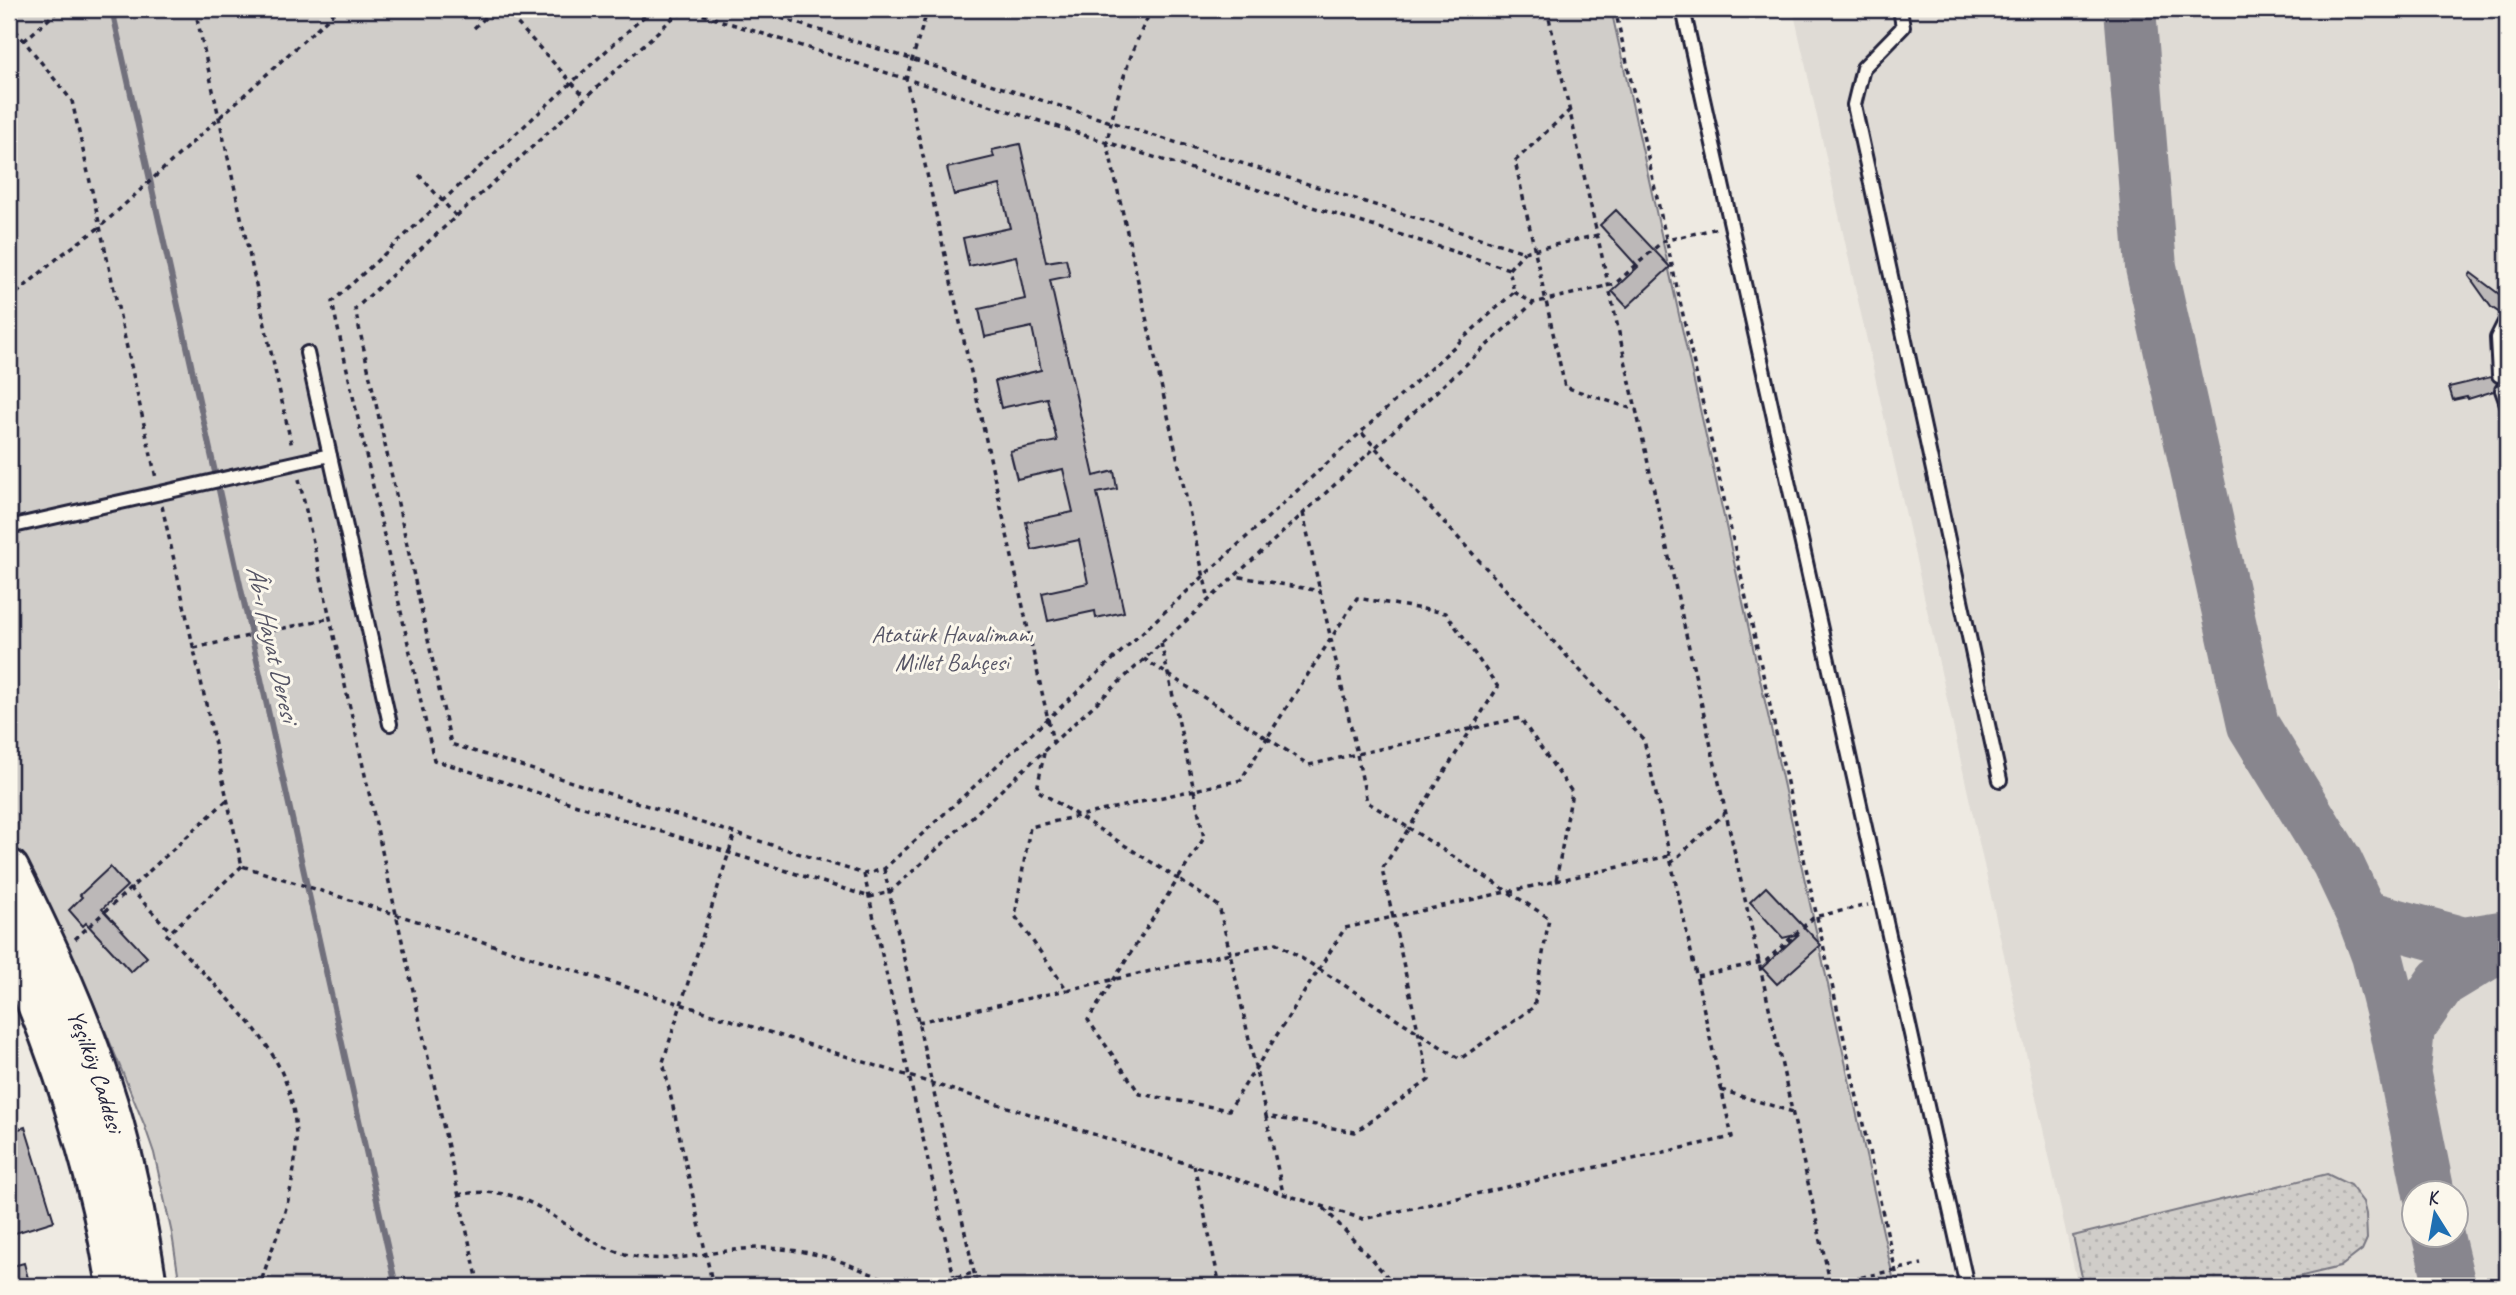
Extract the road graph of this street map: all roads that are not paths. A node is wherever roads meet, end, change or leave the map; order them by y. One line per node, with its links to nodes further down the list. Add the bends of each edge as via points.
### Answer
1 (1683, 9): 16 (lane)
2 (1900, 9): 11 (lane, via 1903,27 1863,68 1854,105)
3 (2507, 318): 5 (lane, via 2497,338)
4 (307, 353): 8 (lane)
5 (2499, 375)
6 (2502, 390): 7 (lane)
7 (2507, 404)
8 (330, 456): 9 (lane); 10 (lane)
9 (9, 527)
10 (390, 724)
11 (2000, 780)
12 (9, 869): 15 (highway, Yeşilköy Caddesi, via 64,986 108,1104)
13 (9, 939): 14 (highway, Yeşilköy Caddesi, via 48,1029 78,1116 109,1234)
14 (117, 1286)
15 (147, 1286)
16 (1967, 1286)

